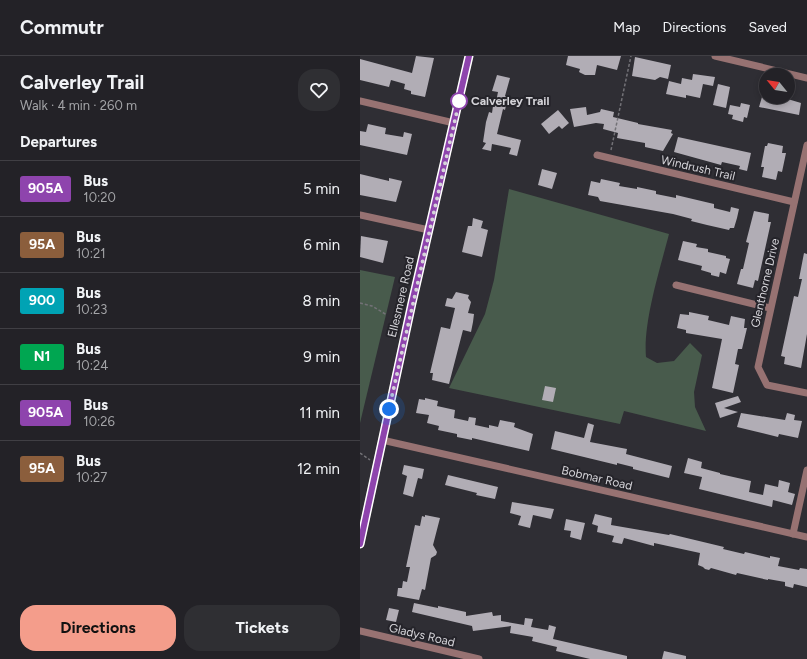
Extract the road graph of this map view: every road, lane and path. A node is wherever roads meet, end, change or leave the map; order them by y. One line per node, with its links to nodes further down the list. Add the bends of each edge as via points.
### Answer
1 (469, 56): 6 (main road, Ellesmere Road)
2 (631, 56): 9 (path)
3 (715, 56): 4 (street)
4 (807, 78)
5 (360, 101): 6 (street)
6 (454, 123): 12 (main road, Ellesmere Road)
7 (807, 145): 10 (street, Glenthorne Drive)
8 (597, 155): 9 (street, Windrush Trail)
9 (609, 159): 10 (street, Windrush Trail)
10 (794, 202): 15 (street, Glenthorne Drive)
11 (360, 215): 12 (street)
12 (429, 230): 18 (main road, Ellesmere Road)
13 (676, 285): 15 (street)
14 (360, 303): 16 (path, via 372,306)
15 (770, 308): 17 (street, Glenthorne Drive, via 758,367 762,379 767,385)
16 (387, 315)
17 (807, 393)
18 (382, 440): 20 (main road, Ellesmere Road); 23 (street, Bobmar Road)
19 (360, 453): 20 (path)
20 (377, 465): 22 (main road, Ellesmere Road)
21 (807, 470): 23 (street)
22 (362, 528): 25 (main road, Ellesmere Road)
23 (793, 534): 24 (street, Bobmar Road)
24 (807, 537)
25 (360, 544)
26 (360, 631): 27 (street, Gladys Road)
27 (479, 659)

